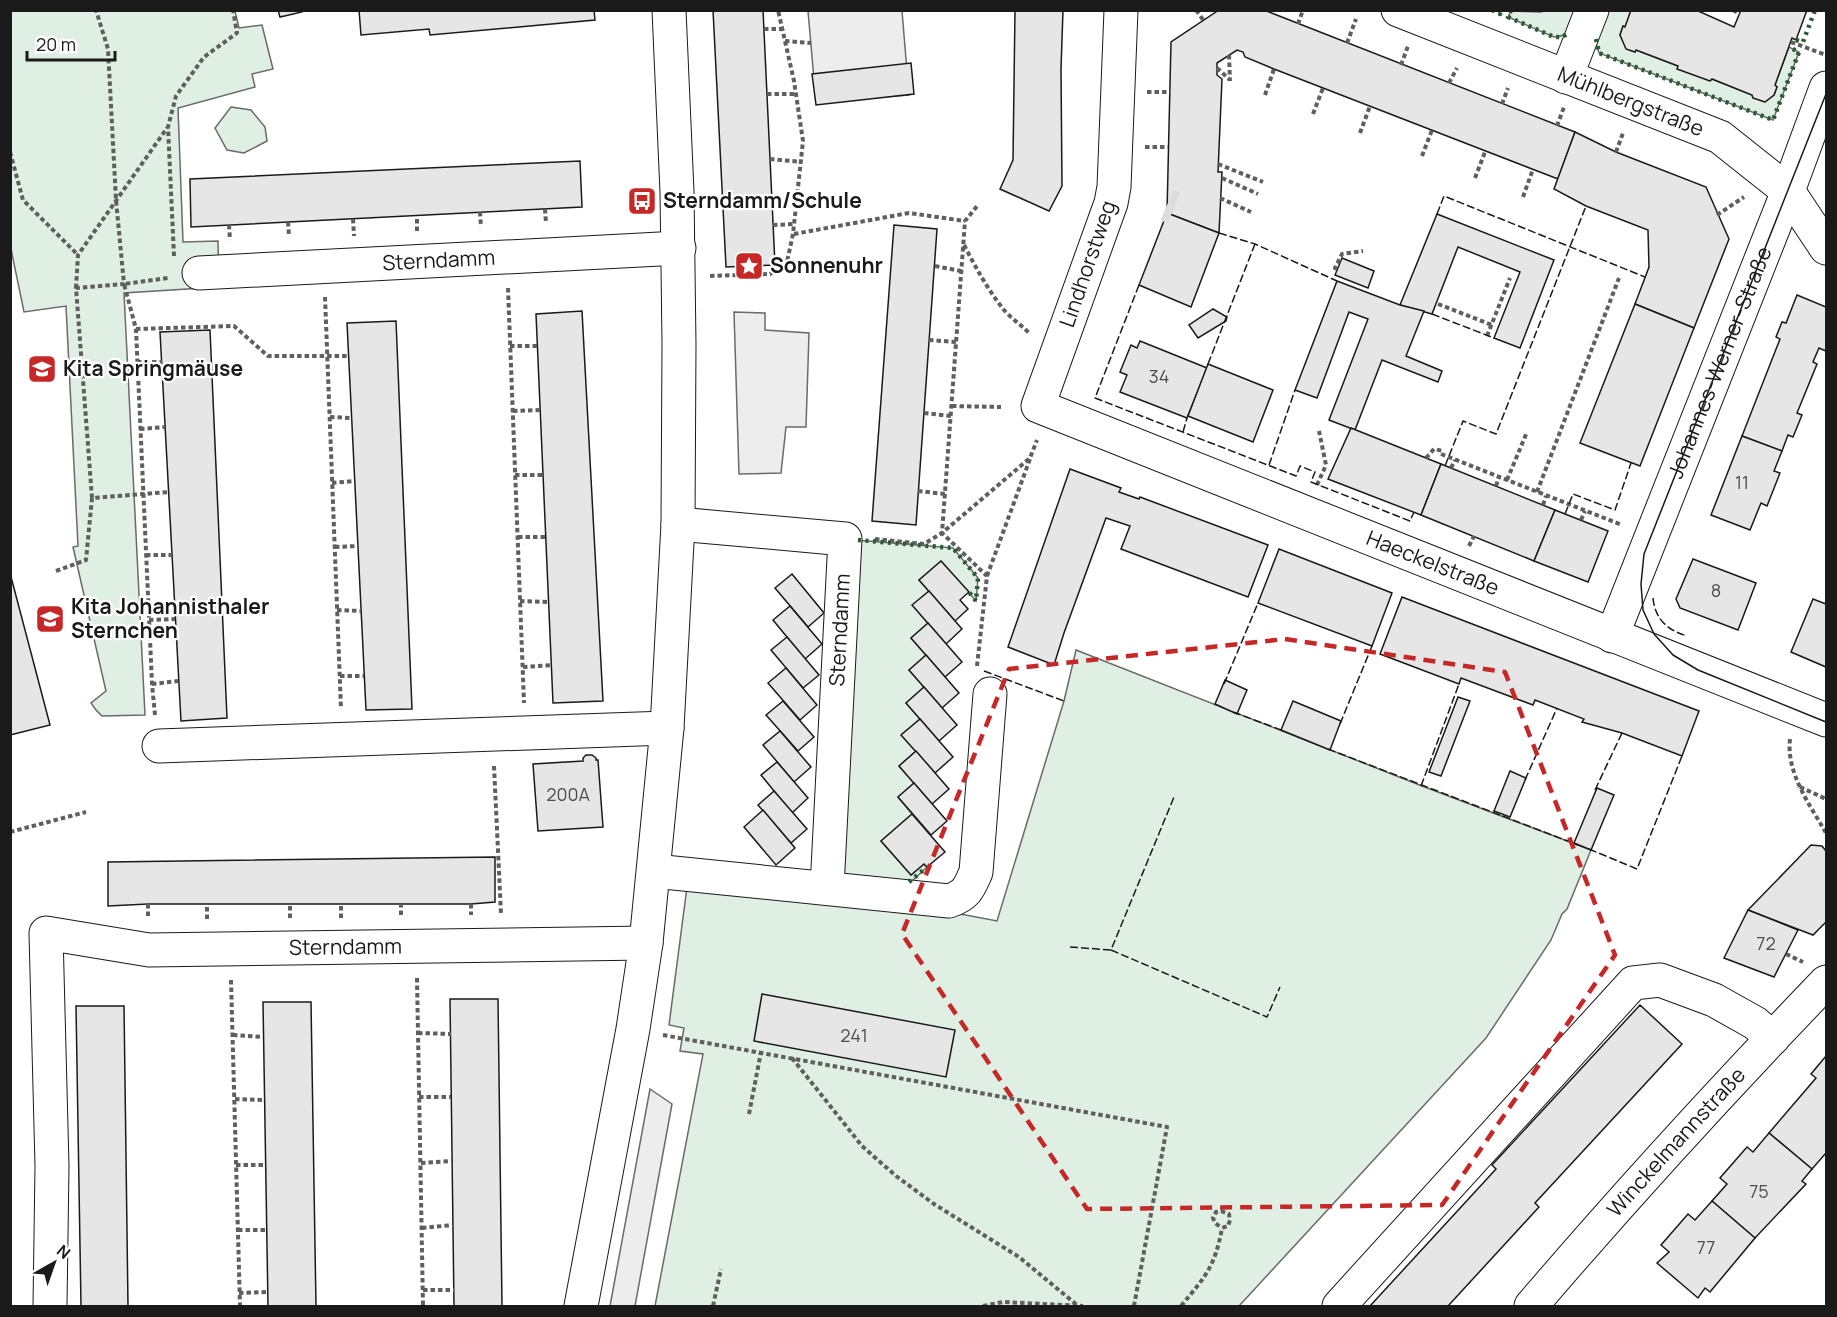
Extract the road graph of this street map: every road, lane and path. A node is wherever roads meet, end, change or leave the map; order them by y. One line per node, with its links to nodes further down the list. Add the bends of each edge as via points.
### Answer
1 (96, 10): 60 (path, via 108,49)
2 (232, 10): 40 (path, via 237,33 204,57 176,96)
3 (669, 10): 81 (street)
4 (778, 10): 14 (path)
5 (1121, 10): 117 (street, Lindhorstweg, via 1111,203)
6 (1196, 10): 11 (path)
7 (1303, 10): 12 (path)
8 (1398, 10): 30 (street, Mühlbergstraße)
9 (1592, 10): 30 (street)
10 (1356, 19): 19 (path)
11 (1204, 21)
12 (1298, 24)
13 (764, 28): 14 (path)
14 (782, 29): 16 (path)
15 (1410, 40): 23 (path)
16 (785, 41): 18 (path); 34 (path)
17 (1791, 42): 21 (path)
18 (811, 43)
19 (1347, 43)
20 (1229, 55): 24 (path, via 1230,81)
21 (1827, 56)
22 (1461, 60): 27 (path)
23 (1401, 65)
24 (1217, 68)
25 (1274, 69): 35 (path)
26 (1512, 79): 36 (path)
27 (1449, 83)
28 (1323, 88): 38 (path)
29 (1827, 88): 55 (street, Johannes-Werner-Straße)
30 (1566, 89): 39 (path); 55 (street, Mühlbergstraße, via 1720,137)
31 (1144, 92): 32 (path)
32 (1170, 92)
33 (766, 94): 34 (path)
34 (796, 94): 49 (path)
35 (1265, 95)
36 (1502, 104)
37 (1370, 106): 42 (path)
38 (1313, 114)
39 (1557, 126)
40 (168, 127): 60 (path); 89 (path)
41 (1432, 130): 47 (path)
42 (1360, 133)
43 (1143, 147): 44 (path)
44 (1168, 147)
45 (10, 152): 84 (path, via 22,200)
46 (1485, 152): 53 (path)
47 (1422, 156)
48 (770, 159): 49 (path)
49 (802, 162): 70 (path)
50 (1218, 164): 54 (path)
51 (1533, 169): 57 (path)
52 (1222, 177): 56 (path)
53 (1475, 178)
54 (1263, 182)
55 (1788, 191): 82 (street, Mühlbergstraße); 148 (street, Johannes-Werner-Straße)
56 (1258, 194)
57 (1523, 197)
58 (1744, 197): 65 (path)
59 (1220, 198): 64 (path)
60 (116, 200): 84 (path); 94 (path)
61 (978, 205): 68 (path)
62 (544, 209): 73 (path)
63 (480, 212): 74 (path)
64 (1251, 212)
65 (1717, 215)
66 (417, 217): 76 (path)
67 (353, 219): 77 (path)
68 (965, 221): 75 (path, via 909,213); 79 (path)
69 (288, 222): 78 (path)
70 (795, 224): 72 (path); 75 (path)
71 (229, 225): 80 (path)
72 (773, 225)
73 (547, 230)
74 (481, 234)
75 (793, 234): 91 (path, via 787,262 770,274)
76 (417, 236)
77 (354, 240)
78 (289, 243)
79 (963, 244): 90 (path); 99 (path, via 999,303)
80 (231, 246)
81 (679, 248): 85 (street, Sterndamm); 144 (street)
82 (1827, 248)
83 (1363, 251): 88 (path, via 1342,254)
84 (78, 255): 95 (path)
85 (507, 258): 86 (street, Sterndamm); 103 (path)
86 (324, 266): 89 (street, Sterndamm); 106 (path)
87 (935, 266): 90 (path)
88 (1337, 269)
89 (183, 270): 94 (path)
90 (961, 270): 102 (path)
91 (706, 276)
92 (1510, 278): 97 (path)
93 (1618, 278): 136 (path)
94 (124, 284): 95 (path); 98 (path)
95 (76, 288): 140 (path)
96 (1438, 304): 97 (path)
97 (1492, 325): 100 (path)
98 (136, 330): 106 (path, via 234,326 268,356); 107 (path)
99 (1029, 333)
100 (1488, 336)
101 (929, 340): 102 (path)
102 (956, 342): 109 (path)
103 (510, 346): 104 (path); 112 (path)
104 (537, 346)
105 (348, 356): 106 (path)
106 (327, 357): 115 (path)
107 (137, 362): 108 (path); 119 (path)
108 (162, 362)
109 (951, 406): 110 (path); 114 (path)
110 (1001, 407)
111 (540, 410): 112 (path)
112 (513, 411): 126 (path)
113 (924, 413): 114 (path)
114 (951, 416): 138 (path)
115 (330, 417): 116 (path); 131 (path)
116 (351, 418)
117 (1040, 420): 122 (path); 162 (street, Haeckelstraße)
118 (165, 427): 119 (path)
119 (140, 429): 137 (path)
120 (1319, 431): 132 (path, via 1326,465)
121 (1527, 432): 129 (path)
122 (1030, 458): 145 (path); 155 (path)
123 (1426, 458): 124 (path, via 1434,450)
124 (1455, 459): 125 (path); 128 (path)
125 (1451, 468)
126 (515, 475): 127 (path); 146 (path)
127 (543, 475)
128 (1499, 477): 129 (path); 133 (path)
129 (1507, 480): 136 (path)
130 (354, 481): 131 (path)
131 (332, 483): 151 (path)
132 (1317, 484)
133 (1496, 486)
134 (918, 490): 138 (path)
135 (169, 492): 137 (path)
136 (1537, 492): 139 (path)
137 (143, 493): 140 (path); 152 (path)
138 (945, 494): 145 (path)
139 (1546, 496): 141 (path); 142 (path)
140 (92, 498): 154 (path, via 86,560)
141 (1543, 505)
142 (1585, 511): 143 (path); 148 (path)
143 (1581, 520)
144 (678, 524): 149 (street); 171 (street)
145 (942, 533): 149 (path, via 924,544); 155 (path)
146 (518, 537): 147 (path); 156 (path)
147 (546, 537)
148 (1652, 537): 162 (street, Johannes-Werner-Straße)
149 (845, 539): 183 (street, Sterndamm)
150 (358, 546): 151 (path)
151 (334, 547): 158 (path)
152 (146, 555): 153 (path); 161 (path)
153 (172, 555)
154 (56, 571)
155 (987, 576): 169 (path, via 976,677)
156 (520, 601): 157 (path); 164 (path)
157 (549, 602)
158 (337, 610): 159 (path); 165 (path)
159 (361, 611)
160 (176, 619): 161 (path)
161 (149, 620): 168 (path)
162 (1612, 636): 170 (street, Haeckelstraße)
163 (552, 665): 164 (path)
164 (523, 667): 173 (path)
165 (340, 676): 166 (path); 175 (path)
166 (364, 676)
167 (178, 681): 168 (path)
168 (152, 684): 176 (path)
169 (990, 694): 183 (street, via 976,872 968,890 949,901)
170 (1827, 720)
171 (667, 728): 173 (street); 182 (street)
172 (1794, 730): 177 (path, via 1790,740 1791,763)
173 (526, 734): 174 (street)
174 (492, 735): 175 (street); 185 (path)
175 (342, 740): 176 (street)
176 (159, 746)
177 (1800, 786): 178 (path); 181 (path)
178 (1827, 799)
179 (86, 812): 180 (path)
180 (10, 832)
181 (1827, 833)
182 (654, 871): 183 (street); 184 (street)
183 (827, 888)
184 (646, 943): 185 (street, Sterndamm); 221 (street)
185 (502, 945): 186 (street, Sterndamm)
186 (416, 947): 187 (street, Sterndamm); 190 (path)
187 (231, 949): 192 (path); 218 (street, Sterndamm, via 149,950 46,933 52,1166)
188 (1786, 954): 189 (path)
189 (1819, 974): 194 (street, Winckelmannstraße)
190 (418, 1034): 191 (path); 198 (path)
191 (451, 1034)
192 (233, 1035): 193 (path); 200 (path)
193 (263, 1037)
194 (1773, 1038): 227 (street, via 1714,1000 1660,980 1633,983); 228 (street, Winckelmannstraße)
195 (699, 1042): 196 (path)
196 (761, 1052): 197 (path); 202 (path)
197 (791, 1058): 217 (path, via 862,1146 896,1176 1020,1257); 225 (path, via 1167,1127)
198 (419, 1097): 199 (path); 204 (path)
199 (451, 1097)
200 (234, 1099): 201 (path); 205 (path)
201 (264, 1100)
202 (749, 1114)
203 (452, 1161): 204 (path)
204 (421, 1163): 208 (path)
205 (236, 1165): 206 (path); 210 (path)
206 (265, 1165)
207 (453, 1225): 208 (path)
208 (422, 1228): 213 (path)
209 (1222, 1228): 209 (path, via 1227,1226 1229,1214 1216,1212 1213,1218); 226 (path, via 1212,1266)
210 (238, 1230): 211 (path); 216 (path)
211 (266, 1230)
212 (721, 1269): 222 (path)
213 (423, 1290): 214 (path); 220 (path)
214 (454, 1290)
215 (267, 1292): 216 (path)
216 (239, 1293): 219 (path)
217 (1077, 1305): 223 (path, via 1003,1302); 224 (path)
218 (50, 1306)
219 (240, 1306)
220 (423, 1306)
221 (581, 1306)
222 (713, 1306)
223 (983, 1306)
224 (1083, 1306)
225 (1134, 1306)
226 (1181, 1306)
227 (1339, 1306)
228 (1531, 1306)

